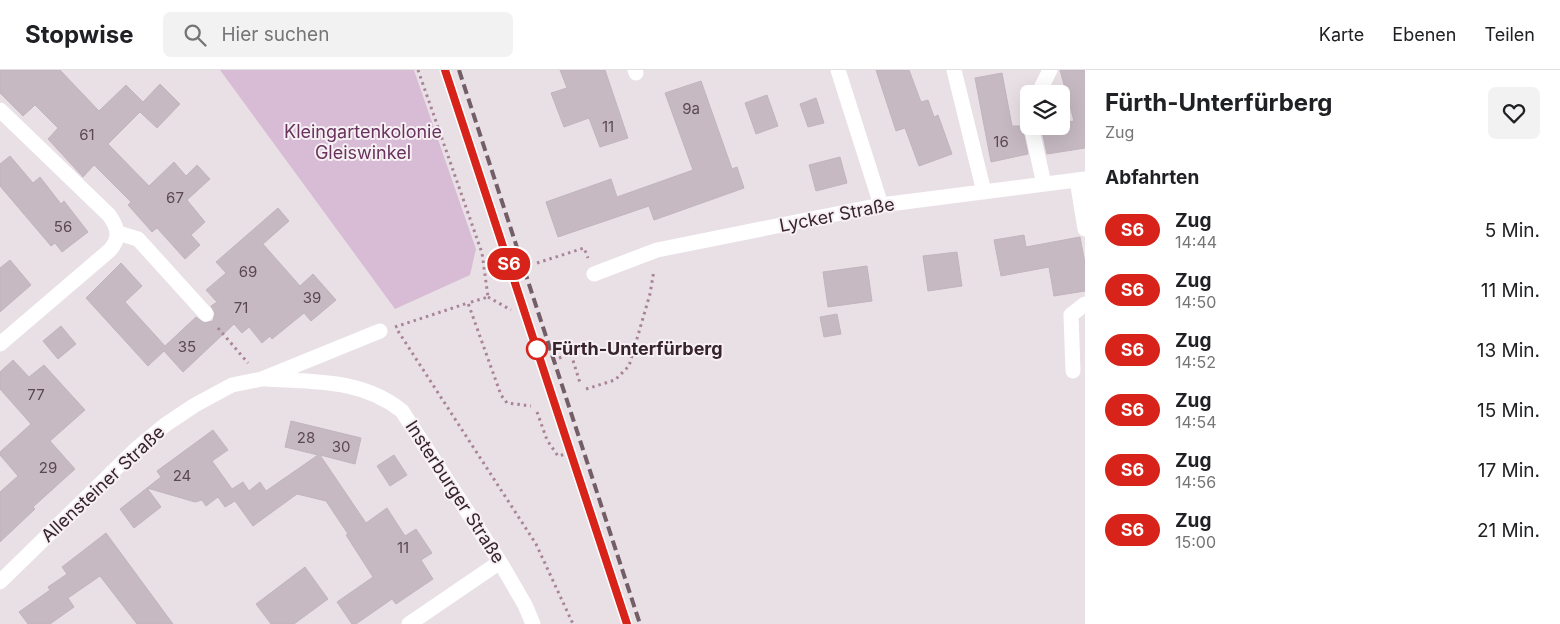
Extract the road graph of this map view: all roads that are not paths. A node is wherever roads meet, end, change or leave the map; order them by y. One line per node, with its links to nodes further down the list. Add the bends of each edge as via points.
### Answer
1 (838, 70): 10 (street)
2 (954, 70): 9 (street)
3 (1050, 70): 4 (street)
4 (1042, 85)
5 (0, 110): 12 (street, via 109,215)
6 (1033, 135): 8 (street)
7 (1081, 179): 8 (street, Lycker Straße); 11 (street)
8 (1044, 184): 9 (street, Lycker Straße)
9 (984, 192): 10 (street, Lycker Straße)
10 (881, 205): 13 (street, Lycker Straße, via 657,250)
11 (1085, 229)
12 (118, 233): 15 (street, via 138,239); 17 (street, via 117,242 110,250)
13 (594, 274)
14 (1085, 304): 18 (street, via 1072,315)
15 (206, 314)
16 (380, 331): 19 (street, Allensteiner Straße)
17 (0, 344)
18 (1072, 372)
19 (262, 379): 20 (street, Insterburger Straße, via 342,384 372,392 393,404 416,429); 21 (street, Allensteiner Straße, via 232,385 165,425 136,449)
20 (500, 562): 22 (street); 23 (street, Insterburger Straße)
21 (0, 582)
22 (409, 624)
23 (533, 624)

